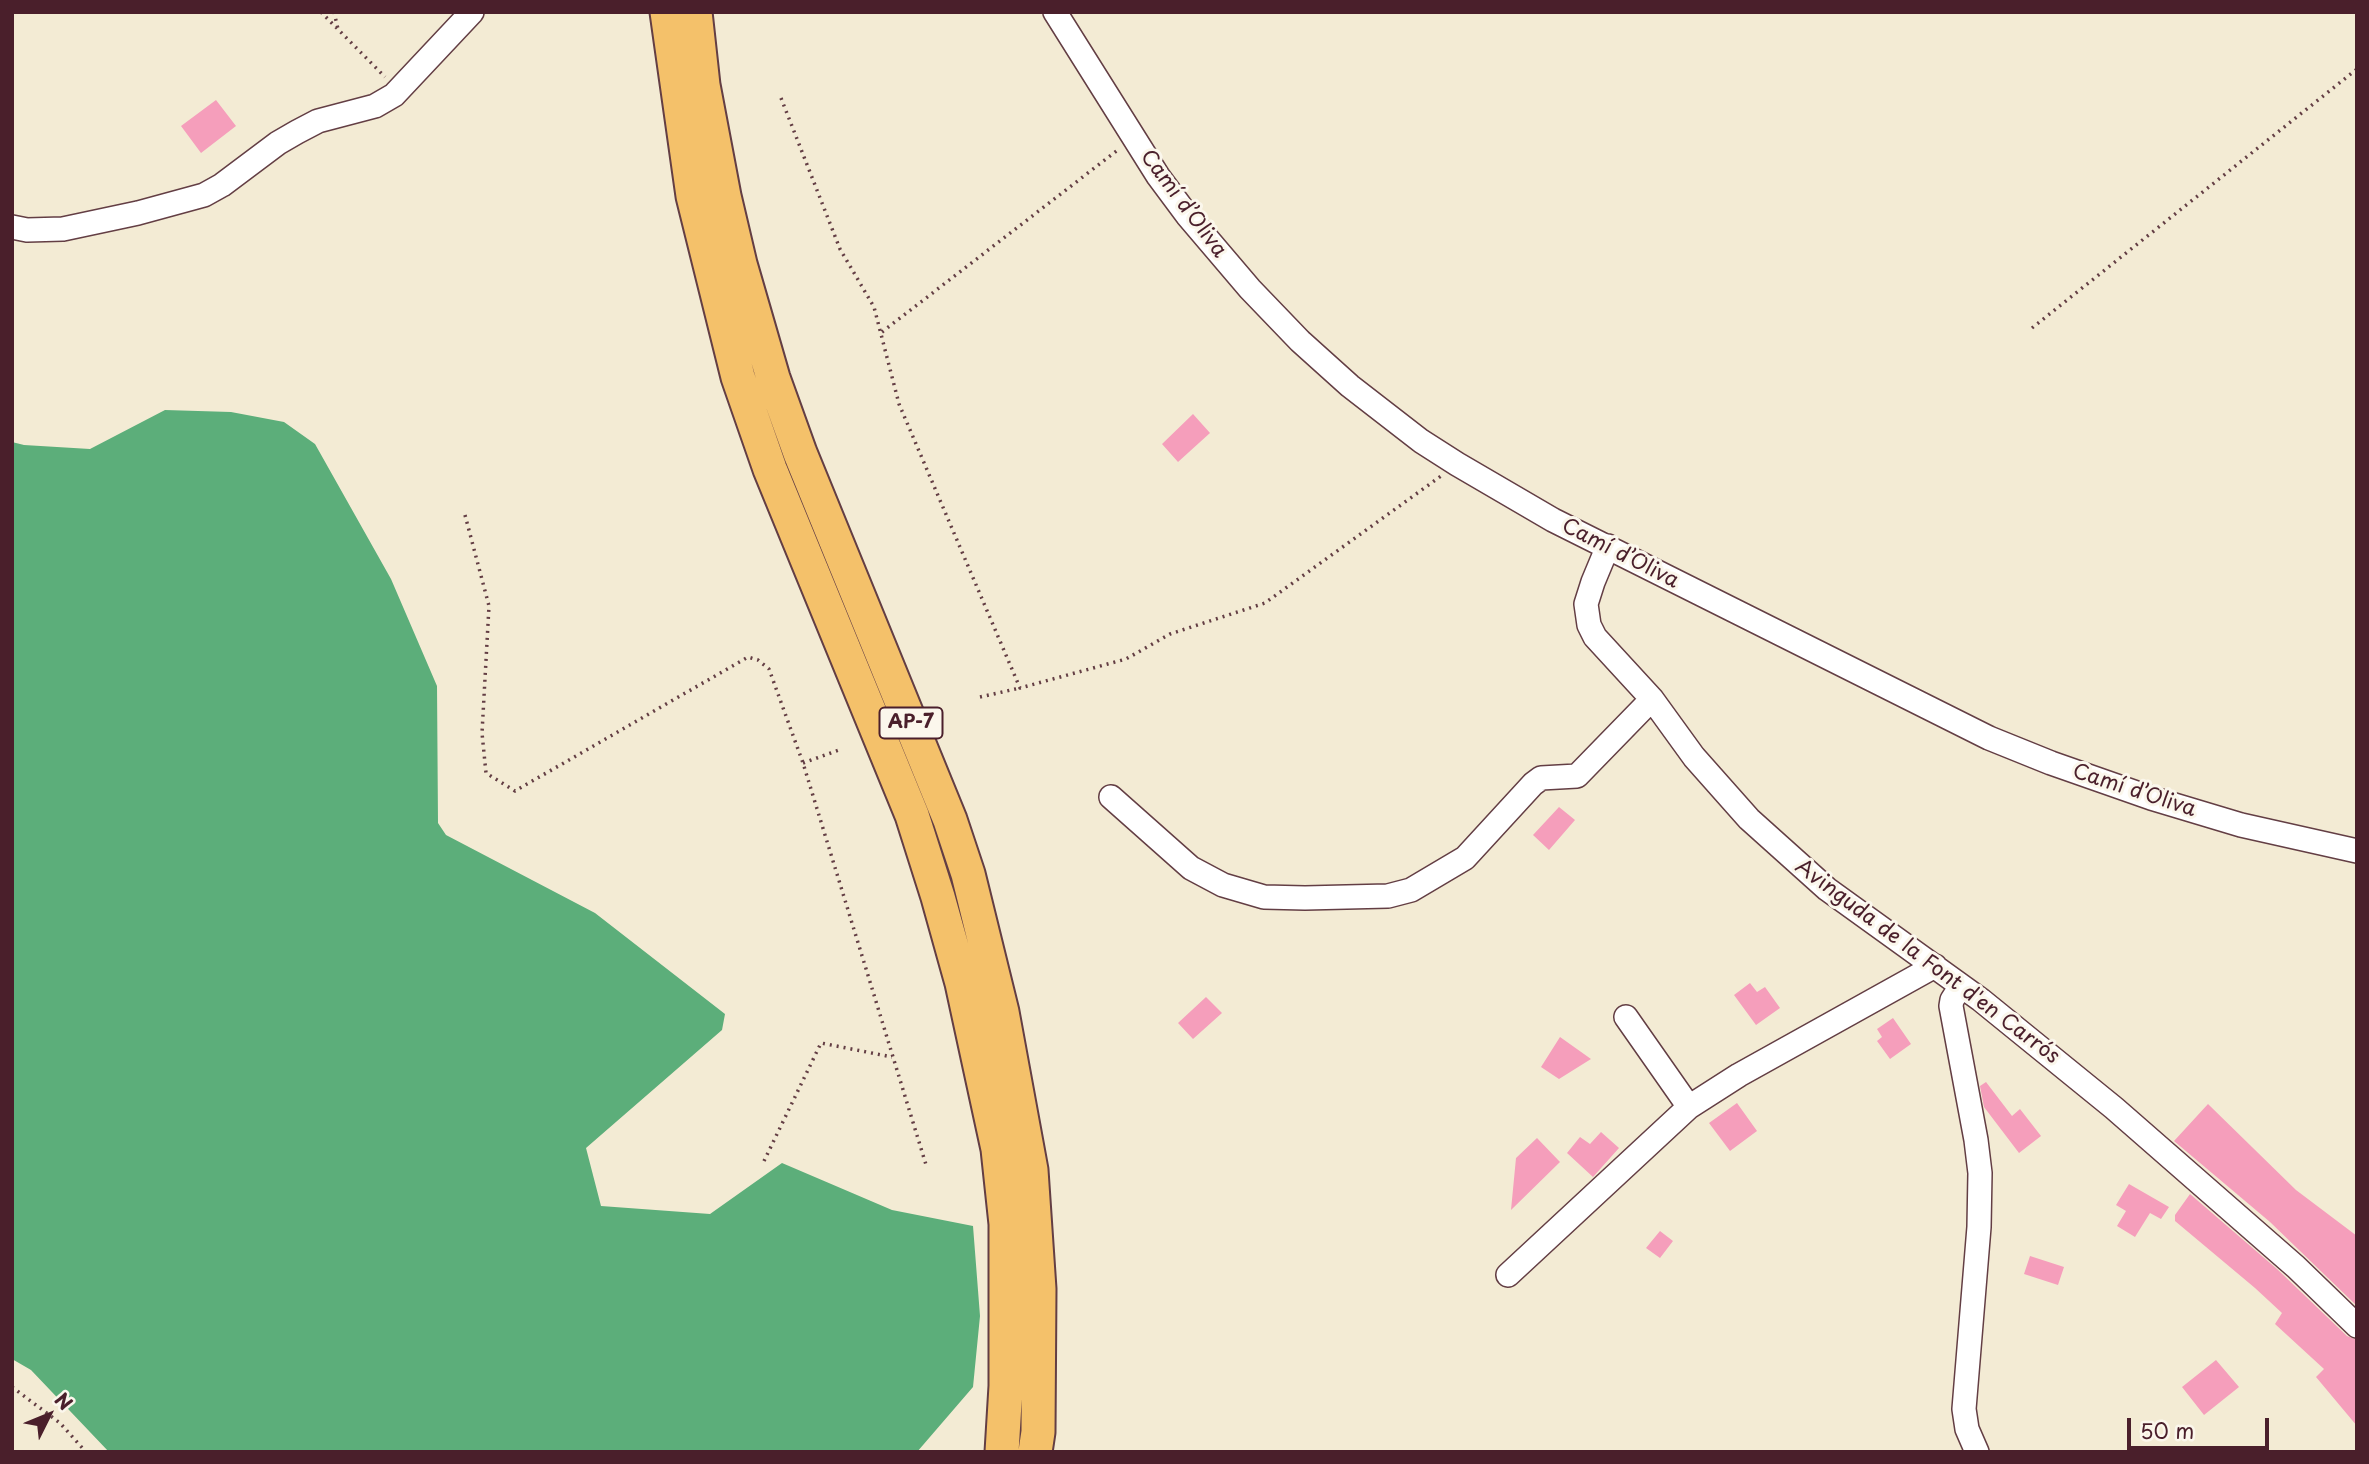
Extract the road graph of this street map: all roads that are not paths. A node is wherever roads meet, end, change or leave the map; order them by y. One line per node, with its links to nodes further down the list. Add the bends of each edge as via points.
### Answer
1 (472, 12): 5 (street, via 399,91 375,106 318,121 297,132 222,185 195,198 63,229)
2 (667, 12): 16 (highway, AP-7, via 693,196 738,377 770,469 912,815 962,983 998,1149 1006,1224)
3 (695, 12): 17 (highway, AP-7, via 724,196 773,378 950,820 999,1000 1031,1170 1039,1289)
4 (1055, 12): 6 (street, Camí d’Oliva, via 1195,225 1300,341 1421,441 1553,520)
5 (12, 227)
6 (1608, 546): 7 (street, Avinguda de la Font d'en Carrós, via 1587,604 1588,625); 9 (street, Camí d’Oliva, via 1930,710 2051,763 2241,825)
7 (1652, 699): 8 (street, via 1577,776 1541,778 1533,783 1465,858 1411,890 1388,896 1264,897 1223,885 1191,868); 10 (street, Avinguda de la Font d'en Carrós, via 1710,776 1774,843 1828,889)
8 (1111, 797)
9 (2357, 851)
10 (1935, 965): 11 (street, Avinguda de la Font d'en Carrós); 13 (street, via 1739,1074)
11 (1961, 986): 15 (street, Avinguda de la Font d'en Carrós, via 2151,1140); 18 (street, via 1951,1006 1980,1174 1964,1409)
12 (1626, 1017): 13 (street)
13 (1689, 1107): 14 (street)
14 (1508, 1275)
15 (2357, 1326)
16 (1002, 1452)
17 (1035, 1452)
18 (1977, 1452)

